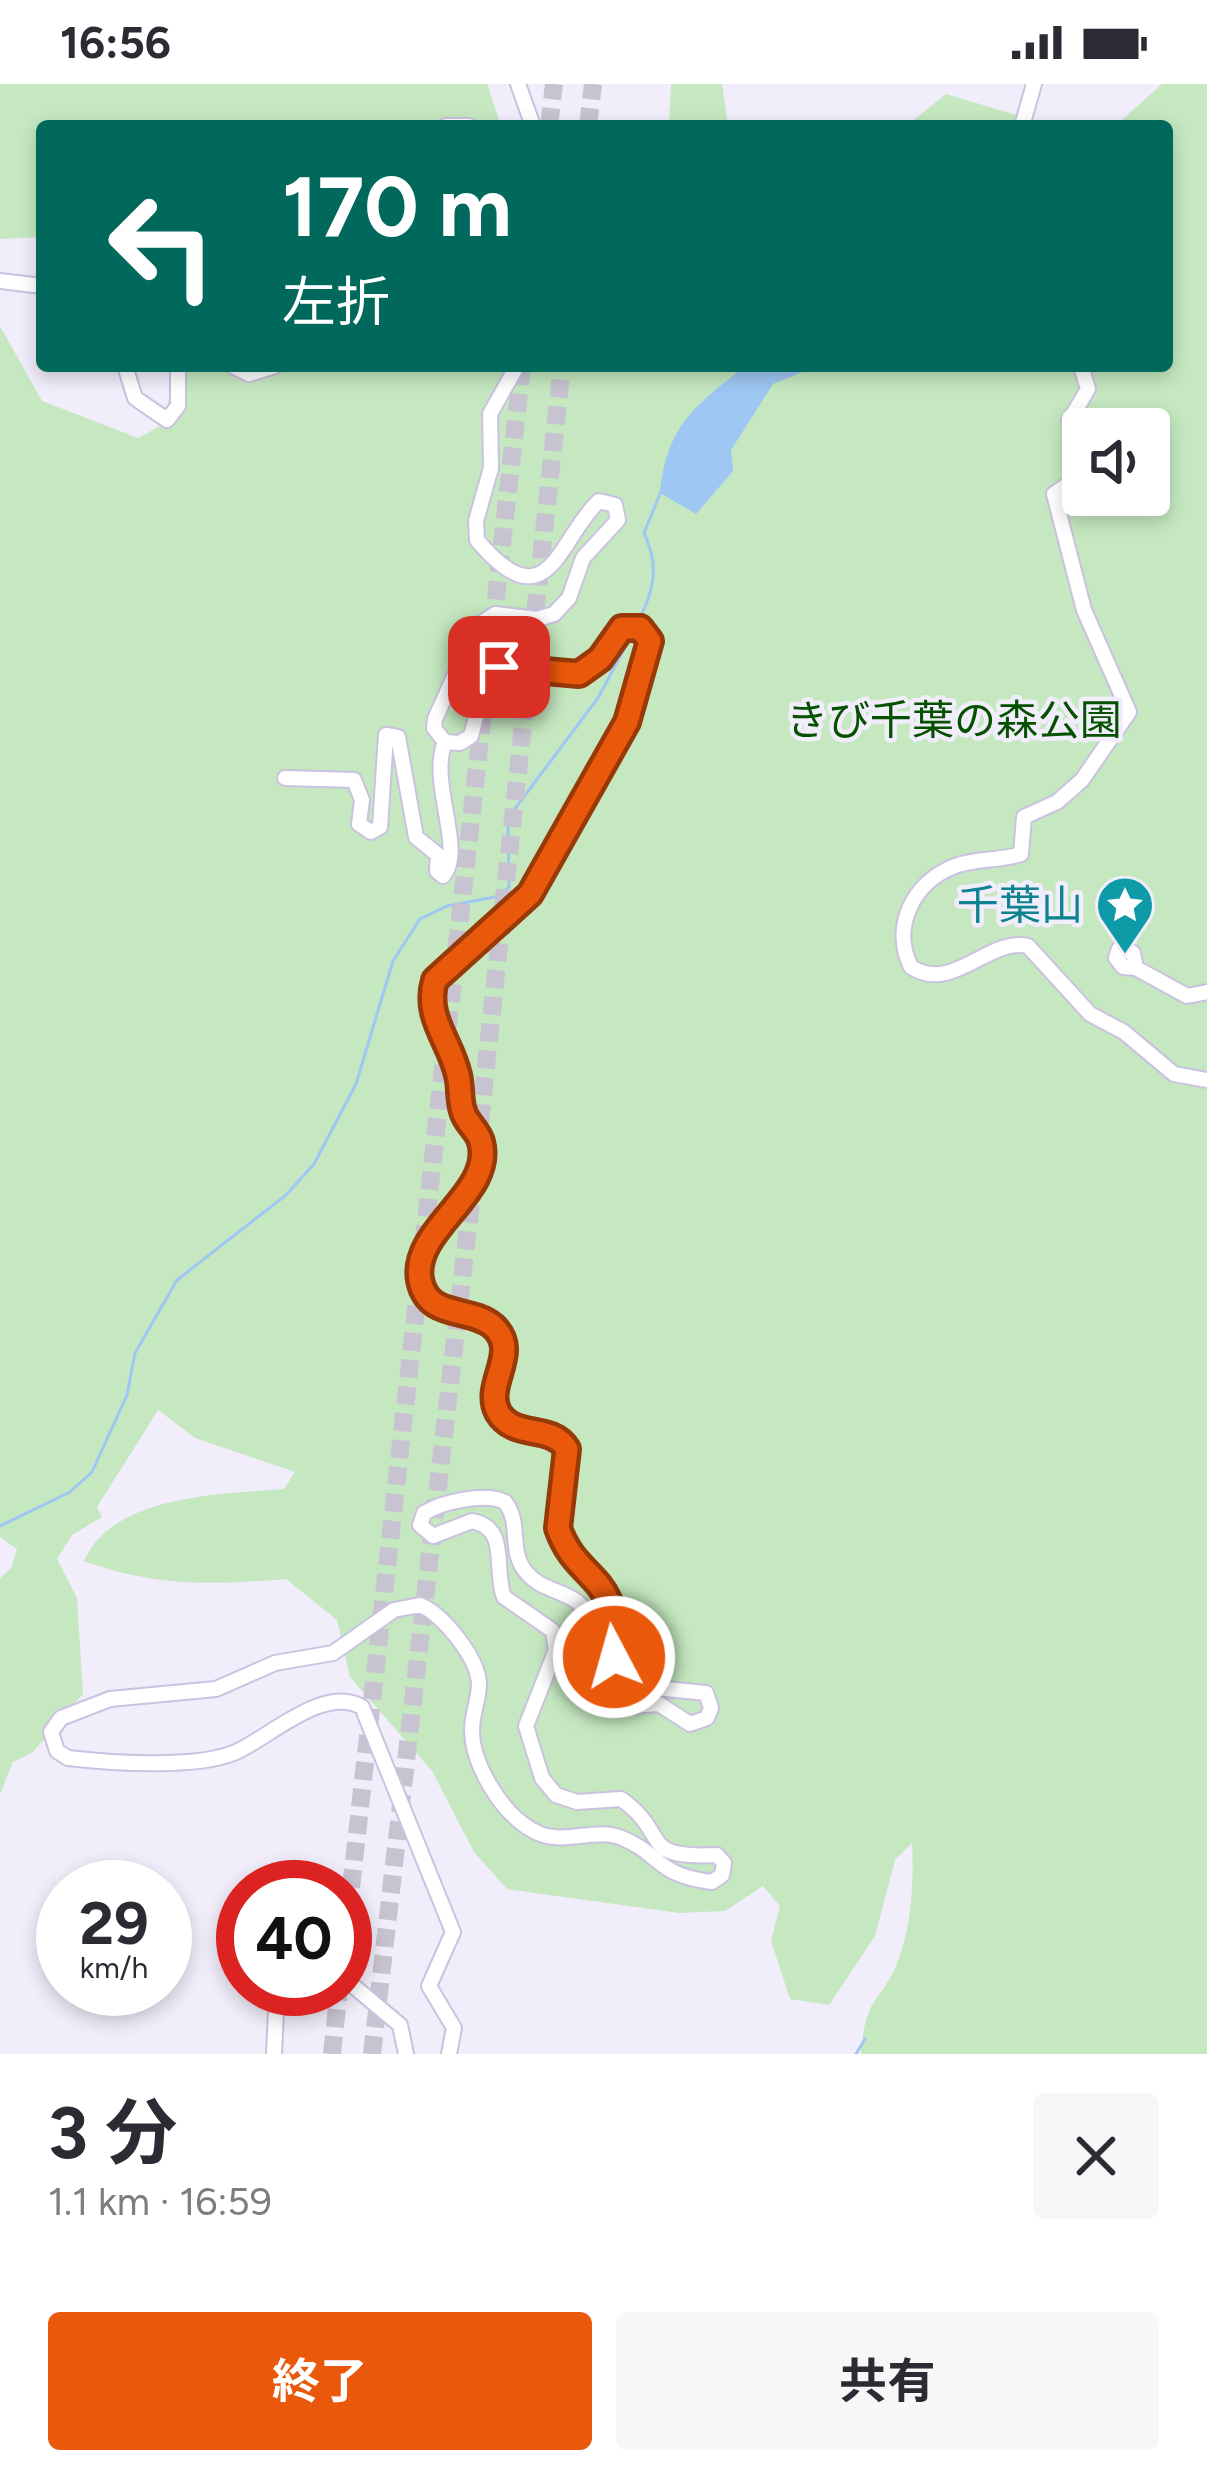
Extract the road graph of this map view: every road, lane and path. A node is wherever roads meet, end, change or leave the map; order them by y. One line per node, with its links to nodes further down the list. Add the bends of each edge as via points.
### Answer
1 (518, 84): 3 (street)
2 (1034, 84): 4 (street)
3 (531, 120)
4 (1024, 120)
5 (0, 280): 6 (street)
6 (36, 285)
7 (126, 372): 8 (street, via 135,398 167,420 178,406)
8 (178, 372)
9 (514, 372): 13 (street, via 490,414 491,468 477,540 512,568 541,574 557,565 595,505 611,502 619,515 583,558 554,614 495,614 477,626 434,723)
10 (1083, 372): 11 (street, via 1088,389)
11 (1077, 408)
12 (1062, 488): 17 (street, via 1054,494 1088,619 1126,697 1126,719 1077,785 1024,817 1021,854 942,872 909,906 902,941 911,967 926,975 1013,944 1028,946 1090,1014 1174,1074)
13 (445, 742): 14 (street, via 437,774 450,862 443,876 438,855 416,837 398,737 386,735 380,826 371,832 359,824 354,781); 22 (street, via 471,736 485,683 499,667 579,674 622,628 640,628 649,638 627,722 536,885 435,980 432,1012 482,1152 420,1271 434,1304 484,1321 501,1337 499,1414 518,1428 557,1437 567,1449 558,1528 605,1591 621,1675 637,1686 706,1693 707,1718 690,1724 659,1704 622,1708 597,1696 586,1610 524,1570 505,1502 483,1496 436,1507 420,1525 433,1536 472,1521 490,1527 504,1597 553,1630 556,1650 526,1726 551,1790 569,1802 621,1799 662,1848 685,1859 716,1855 722,1875 712,1882 672,1874 617,1835 560,1839 518,1820 474,1747 479,1682 472,1662 420,1605 394,1610 337,1651 274,1663 224,1687 100,1702 61,1718 51,1737 57,1751 76,1759 211,1759 331,1701 362,1707 453,1932 429,1987 454,2028)
14 (285, 778)
15 (1136, 968): 16 (street, via 1186,997)
16 (1207, 992)
17 (1207, 1080)
18 (372, 2001): 21 (street, via 400,2024)
19 (276, 2016): 20 (street)
20 (274, 2054)
21 (406, 2054)
22 (449, 2054)

